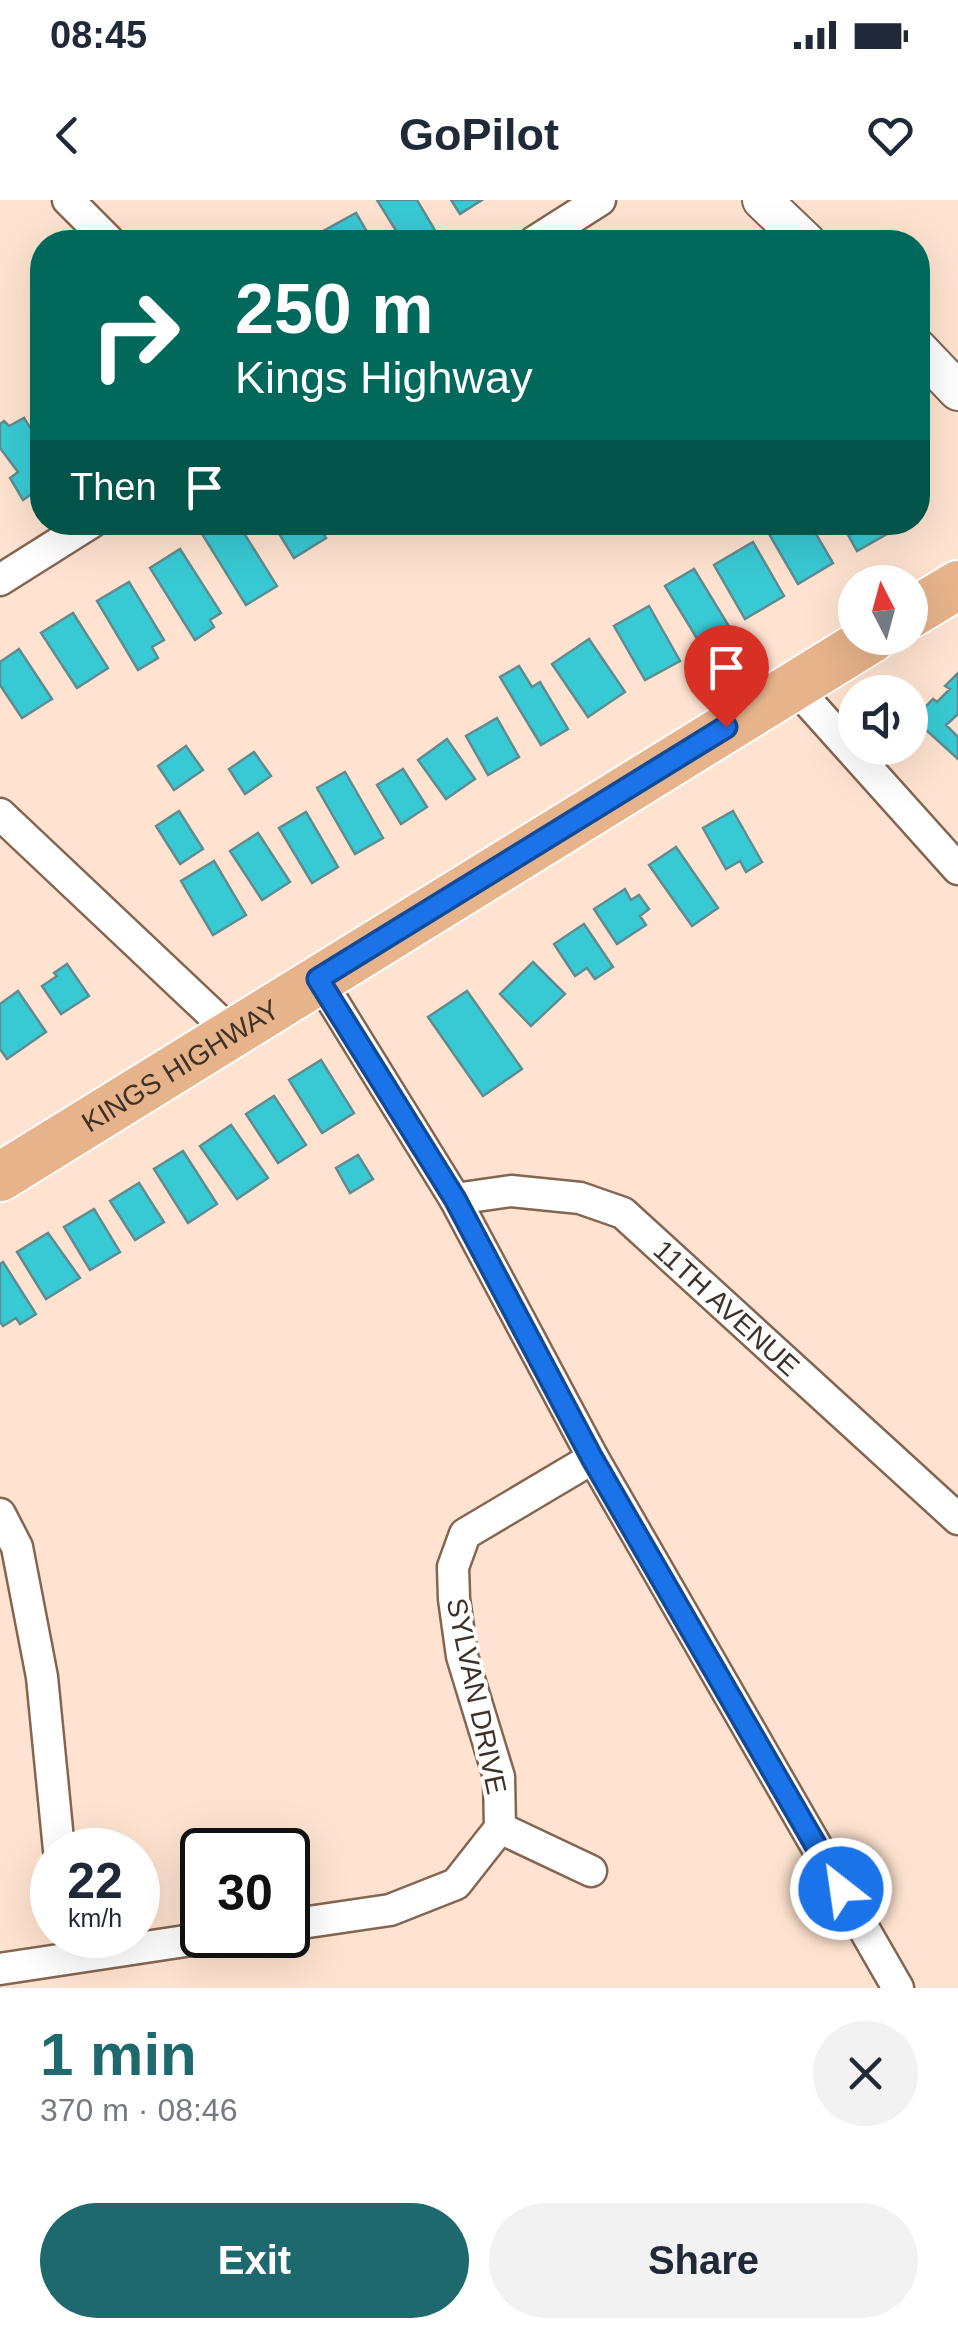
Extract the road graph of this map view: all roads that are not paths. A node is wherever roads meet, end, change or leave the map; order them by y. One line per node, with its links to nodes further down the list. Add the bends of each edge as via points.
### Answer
1 (68, 200): 4 (street)
2 (600, 200): 5 (street)
3 (762, 200): 6 (street)
4 (98, 230)
5 (553, 230)
6 (793, 230)
7 (930, 362): 8 (street)
8 (958, 391)
9 (71, 535): 10 (street)
10 (0, 580)
11 (958, 585): 12 (main road)
12 (928, 603)
13 (844, 655): 14 (main road, KINGS HIGHWAY)
14 (793, 686): 16 (street); 17 (main road, KINGS HIGHWAY)
15 (0, 814): 18 (street)
16 (958, 869)
17 (318, 979): 18 (main road, KINGS HIGHWAY); 20 (street)
18 (232, 1033): 19 (main road, KINGS HIGHWAY)
19 (0, 1177)
20 (455, 1199): 21 (street); 23 (street, 11TH AVENUE, via 511,1191 580,1198 623,1213)
21 (592, 1458): 25 (street, SYLVAN DRIVE, via 465,1534 453,1568 462,1656 499,1776); 30 (street)
22 (0, 1514): 24 (street, via 17,1547 42,1677)
23 (958, 1519)
24 (57, 1828)
25 (500, 1828): 26 (street, SYLVAN DRIVE); 27 (street, SYLVAN DRIVE, via 456,1884 390,1910)
26 (591, 1871)
27 (310, 1923)
28 (34, 1958): 29 (street)
29 (0, 1969)
30 (898, 1988)

